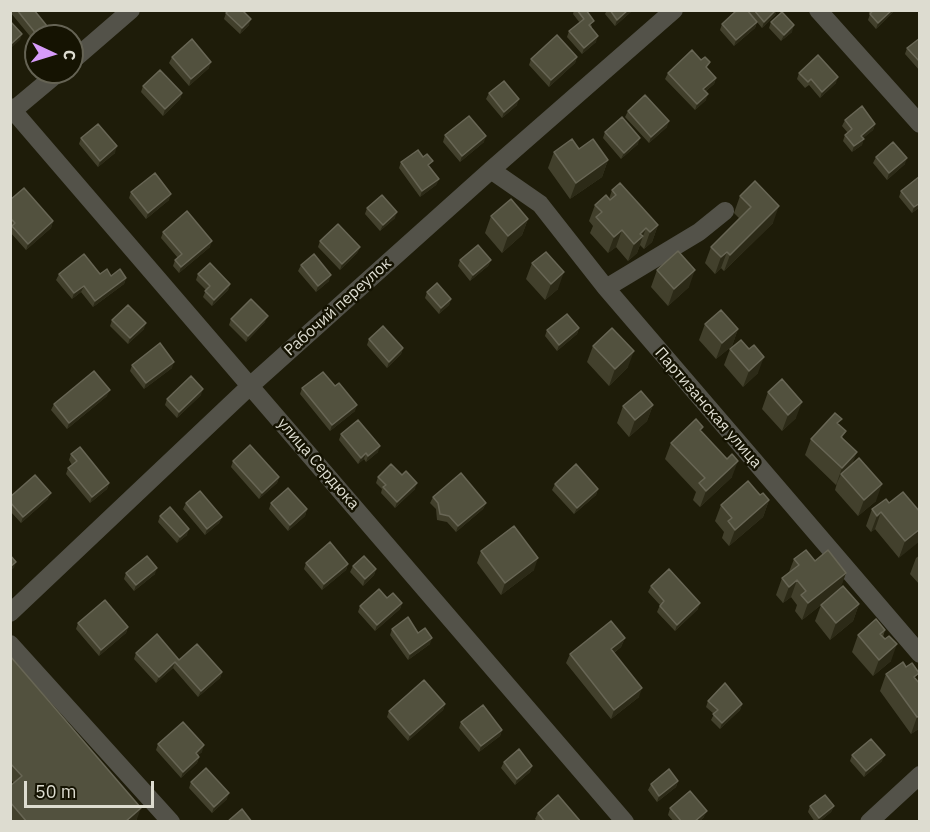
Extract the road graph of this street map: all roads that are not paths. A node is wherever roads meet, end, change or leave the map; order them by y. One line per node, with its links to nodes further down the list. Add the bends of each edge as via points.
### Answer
1 (131, 10): 4 (street)
2 (674, 10): 8 (street, Рабочий переулок)
3 (818, 10): 7 (street)
4 (84, 51)
5 (44, 84): 6 (street)
6 (12, 110): 11 (street, улица Сердюка)
7 (920, 124)
8 (491, 170): 10 (street, Партизанская улица, via 540,204); 11 (street, Рабочий переулок)
9 (725, 211): 10 (street, via 699,232)
10 (606, 288): 14 (street, Партизанская улица)
11 (250, 386): 12 (street, Рабочий переулок); 17 (street, улица Сердюка)
12 (10, 613)
13 (10, 644): 16 (street)
14 (920, 654)
15 (920, 775): 18 (street)
16 (171, 822)
17 (626, 822)
18 (869, 822)

